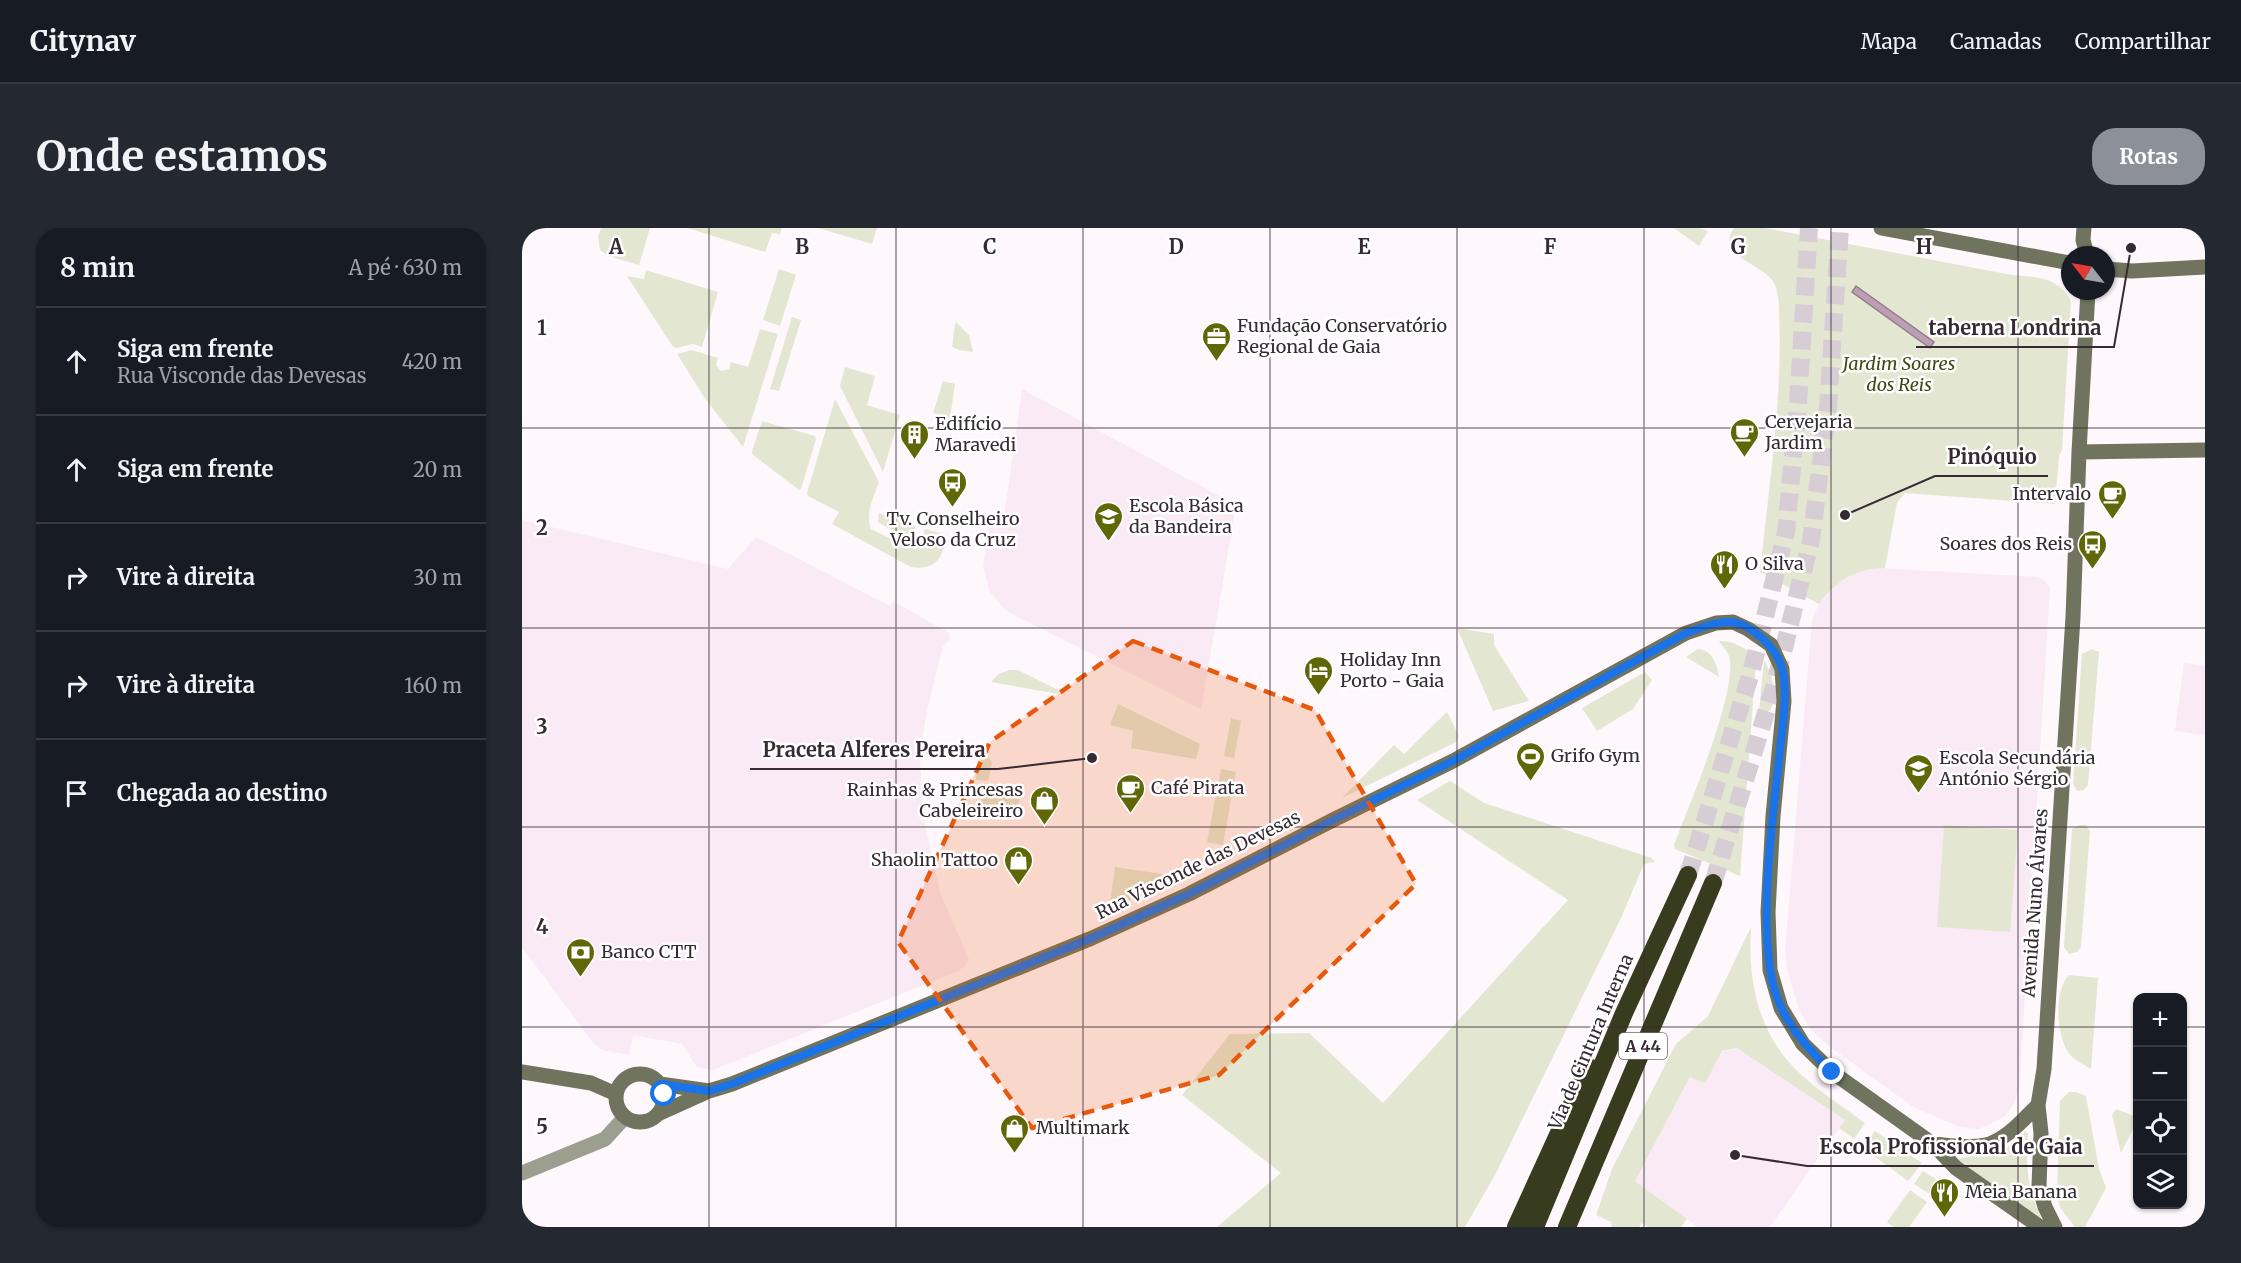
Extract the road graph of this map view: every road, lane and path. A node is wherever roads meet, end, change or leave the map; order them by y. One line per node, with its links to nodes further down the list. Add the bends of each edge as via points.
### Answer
1 (1881, 228): 4 (main road)
2 (2084, 228): 3 (main road)
3 (2085, 246)
4 (2061, 261)
5 (2205, 267): 6 (main road)
6 (2115, 269)
7 (2087, 300): 9 (main road, Avenida Nuno Álvares)
8 (2205, 450): 9 (main road)
9 (2079, 452): 17 (main road, Avenida Nuno Álvares, via 2073,617 2044,1069)
10 (1688, 875): 12 (highway, Via de Cintura Interna / A 44)
11 (1713, 884): 24 (highway, A 44)
12 (1624, 1013): 22 (highway, via 1591,1062); 23 (highway, Via de Cintura Interna / A 44)
13 (522, 1072): 16 (main road, via 591,1083)
14 (660, 1084): 15 (main road, Rua Visconde das Devesas); 16 (main road, via 647,1074 635,1074 623,1080); 18 (main road, via 664,1102)
15 (709, 1091): 18 (main road, Rua Visconde das Devesas); 20 (main road, Rua Visconde das Devesas, via 1155,910 1453,761 1686,633 1733,622 1771,645 1782,669 1784,701 1768,912 1770,970 1781,1008 1803,1044 1832,1072)
16 (616, 1094): 19 (main road, via 617,1107)
17 (2038, 1105): 20 (main road, via 1993,1143); 26 (main road, Avenida Nuno Álvares, via 2039,1186)
18 (658, 1114): 19 (main road, via 639,1122)
19 (625, 1118): 21 (street, via 605,1139)
20 (1932, 1144): 25 (main road, Rua Visconde das Devesas, via 1956,1168)
21 (522, 1173)
22 (1516, 1227)
23 (1535, 1227)
24 (1567, 1227)
25 (2040, 1227)
26 (2055, 1227)

